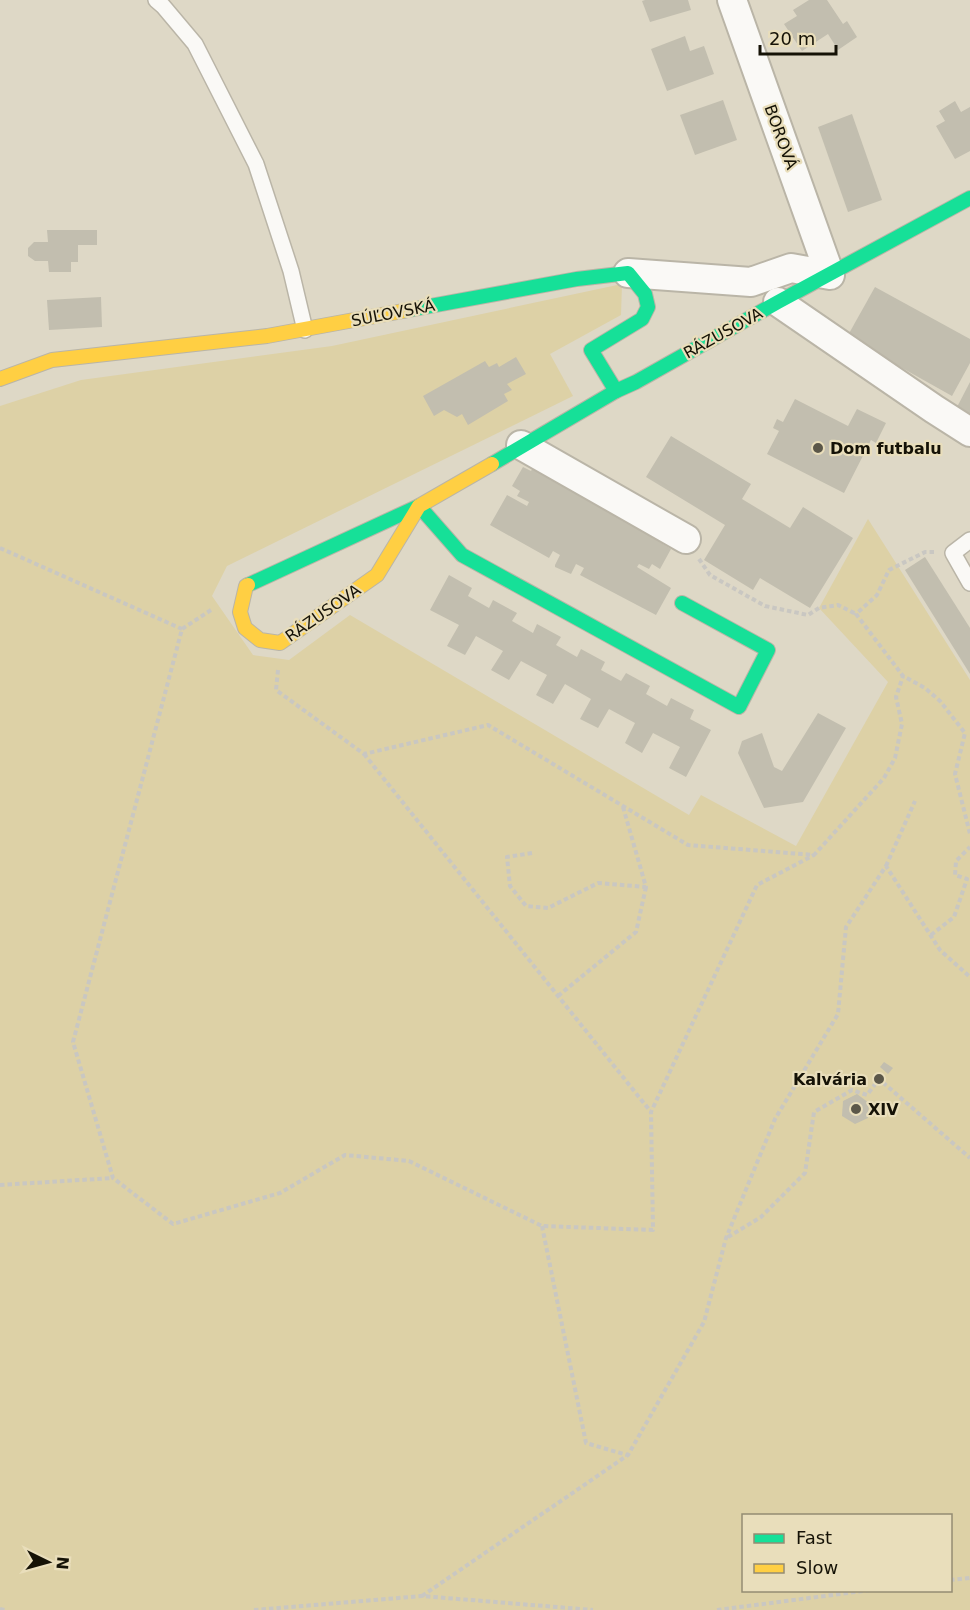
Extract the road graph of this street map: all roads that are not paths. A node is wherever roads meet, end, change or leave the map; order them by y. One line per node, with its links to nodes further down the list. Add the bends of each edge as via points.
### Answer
1 (732, 0): 5 (street, BOROVÁ)
2 (163, 2): 7 (lane, via 195,44 256,164 291,271)
3 (970, 198): 5 (street, RÁZUSOVA)
4 (628, 273): 5 (street, via 751,282 791,268); 7 (street, SÚĽOVSKÁ); 9 (street, via 645,294 648,308 642,319 591,350)
5 (830, 275): 6 (street, RÁZUSOVA)
6 (778, 302): 9 (street, RÁZUSOVA); 10 (street, RÁZUSOVA)
7 (304, 330): 8 (street, SÚĽOVSKÁ, via 52,360)
8 (0, 379)
9 (616, 392): 11 (street, RÁZUSOVA)
10 (970, 432)
11 (521, 446): 12 (street, RÁZUSOVA); 13 (street)
12 (419, 506): 12 (street, RÁZUSOVA, via 377,575 280,643 260,640 245,628 240,612 246,586); 16 (street, via 462,555 739,707 768,650)
13 (686, 539)
14 (970, 540): 15 (lane, via 953,553)
15 (970, 583)
16 (682, 603)

